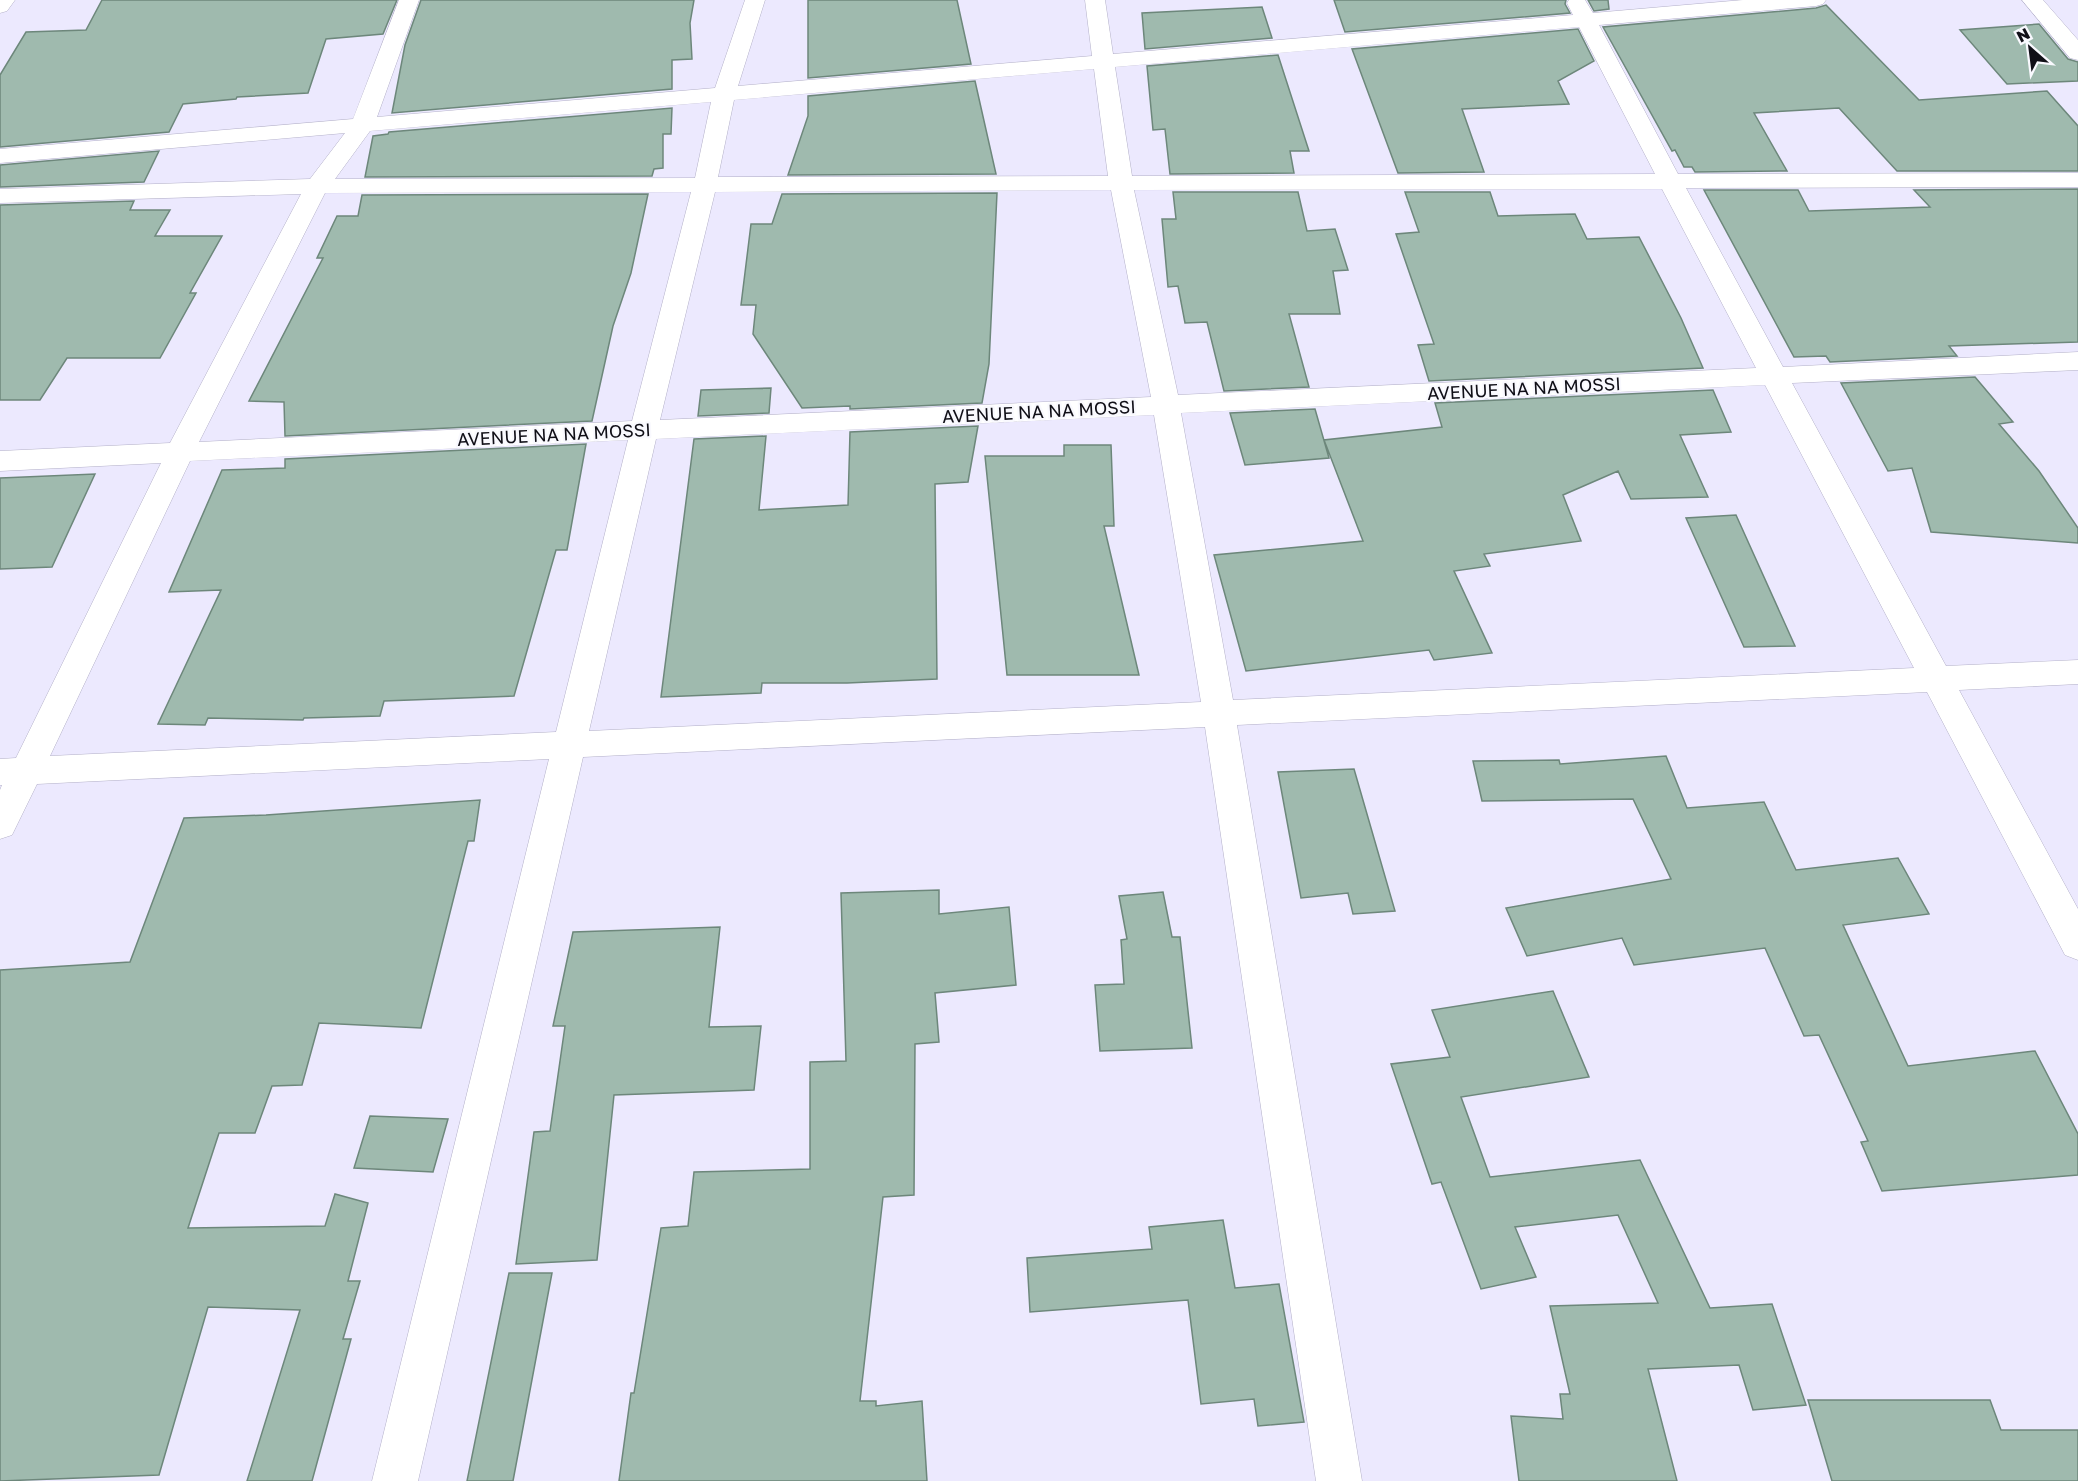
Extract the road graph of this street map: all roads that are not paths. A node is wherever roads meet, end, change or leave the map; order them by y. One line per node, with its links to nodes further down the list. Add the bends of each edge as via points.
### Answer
1 (5, 0): 7 (street)
2 (409, 0): 12 (street)
3 (755, 0): 11 (street)
4 (1095, 0): 10 (street)
5 (1816, 0): 8 (street)
6 (2032, 0): 9 (street)
7 (0, 7)
8 (1581, 10): 10 (street); 15 (street)
9 (2078, 53)
10 (1105, 62): 11 (street); 16 (street)
11 (724, 95): 12 (street); 17 (street)
12 (362, 126): 13 (street); 18 (street)
13 (0, 156)
14 (2078, 180): 15 (street)
15 (1670, 181): 16 (street); 21 (street)
16 (1121, 183): 17 (street); 22 (street)
17 (705, 184): 18 (street); 23 (street)
18 (317, 186): 19 (street); 24 (street)
19 (0, 196)
20 (2078, 362): 21 (street, AVENUE NA NA MOSSI)
21 (1774, 376): 22 (street, AVENUE NA NA MOSSI); 27 (street)
22 (1166, 405): 23 (street, AVENUE NA NA MOSSI); 28 (street)
23 (644, 430): 24 (street, AVENUE NA NA MOSSI); 29 (street)
24 (180, 452): 25 (street, AVENUE NA NA MOSSI); 30 (street)
25 (0, 461)
26 (2078, 672): 27 (street)
27 (1936, 678): 28 (street); 32 (street)
28 (1219, 713): 29 (street); 34 (street)
29 (569, 745): 30 (street); 33 (street)
30 (13, 772): 31 (street)
31 (0, 825)
32 (2078, 944)
33 (395, 1481)
34 (1339, 1481)

